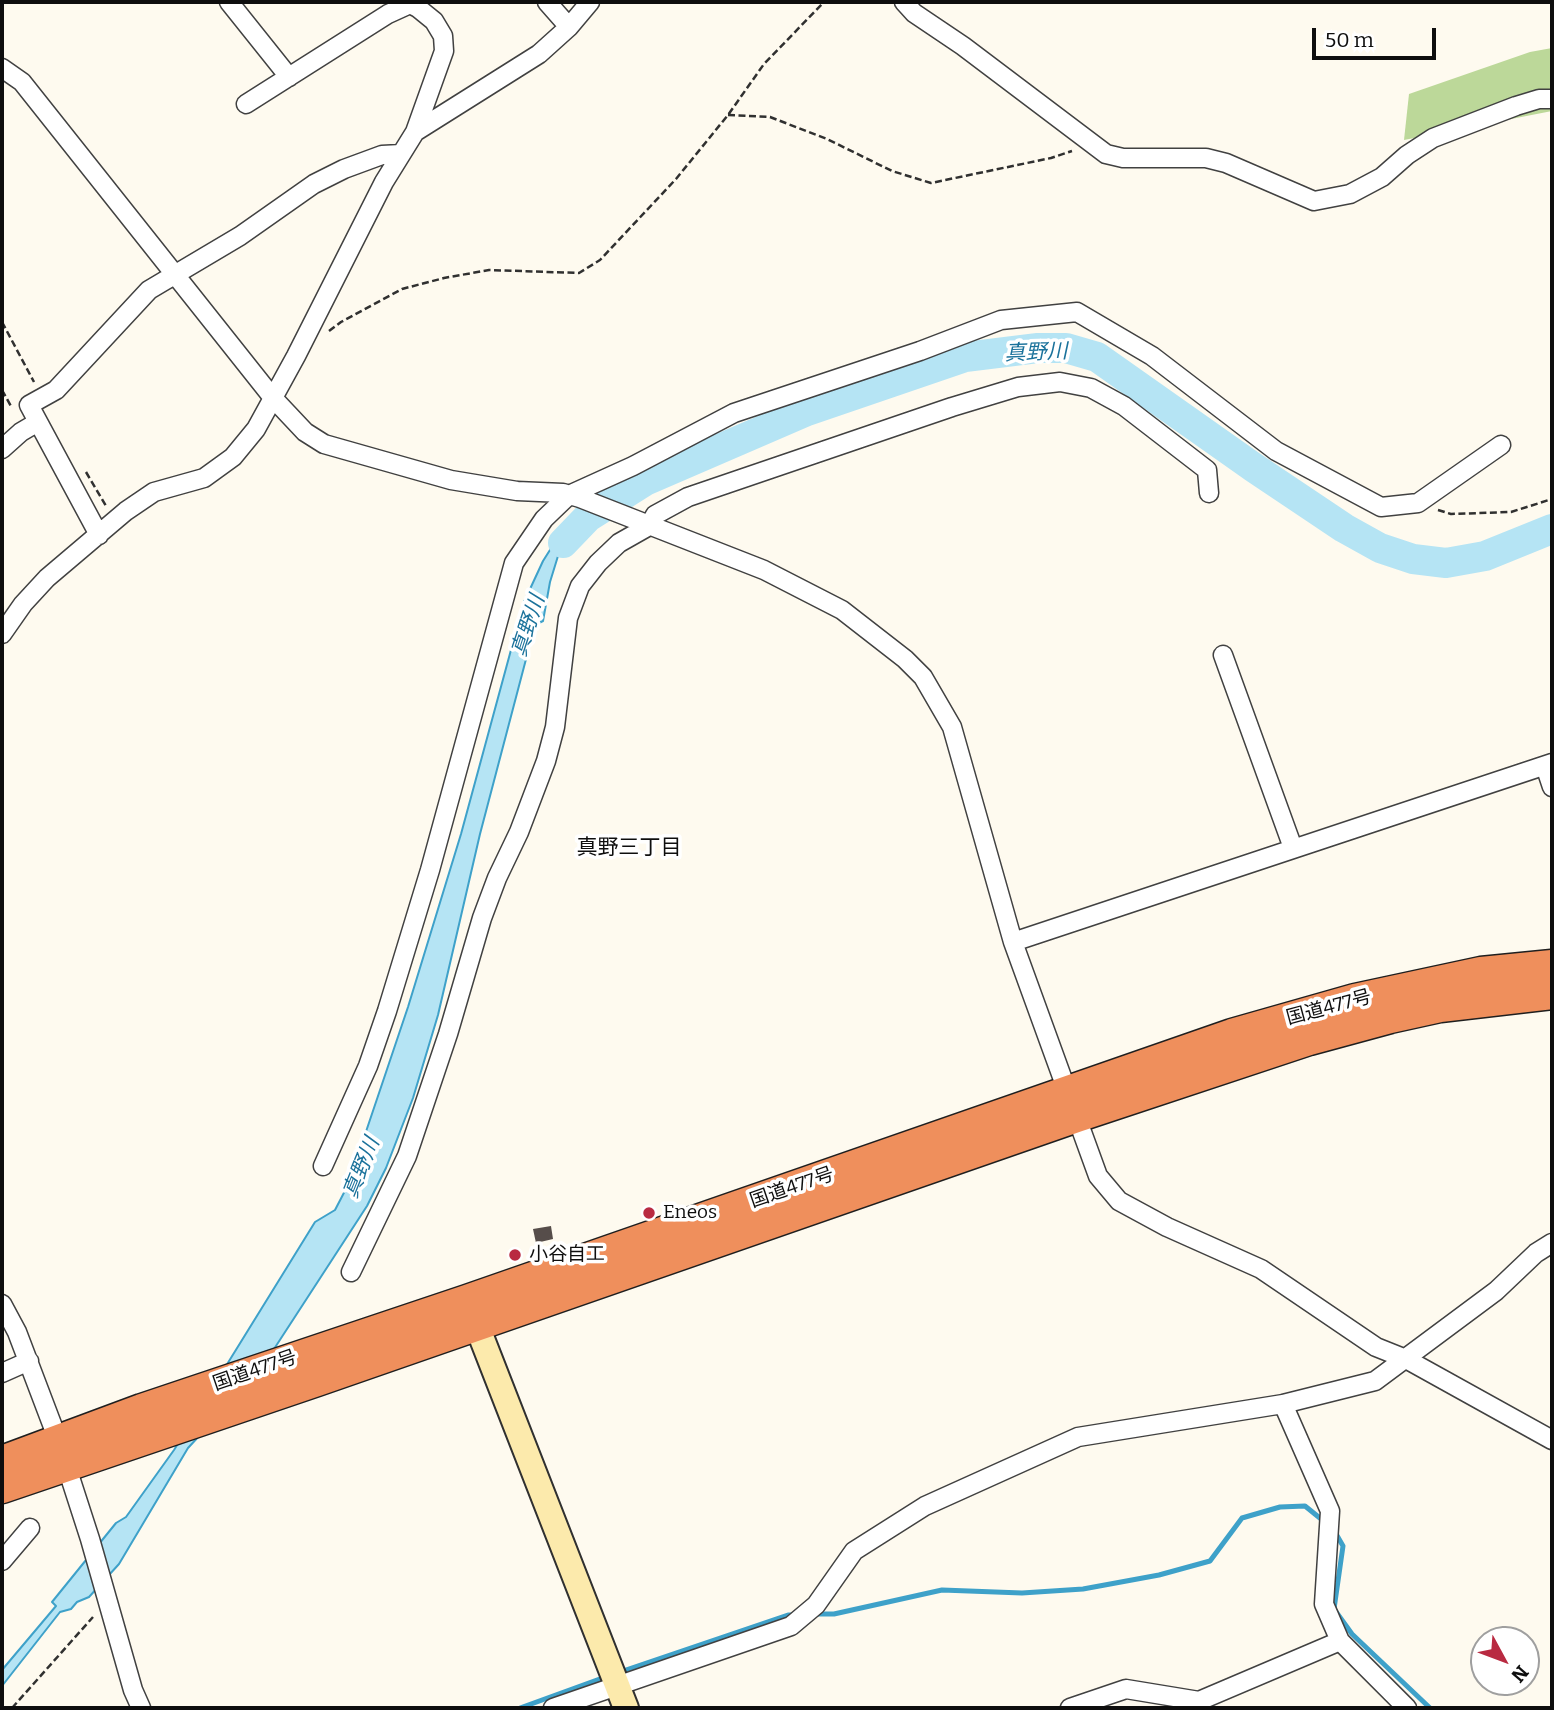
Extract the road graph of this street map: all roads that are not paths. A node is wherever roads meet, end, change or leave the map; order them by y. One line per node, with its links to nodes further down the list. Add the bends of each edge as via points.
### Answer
1 (229, 2): 8 (street)
2 (547, 2): 6 (street)
3 (590, 2): 6 (street)
4 (904, 2): 9 (street, via 1106,154 1206,158 1314,201 1350,194 1382,177 1433,138 1516,106)
5 (412, 3): 8 (street); 11 (street, via 434,22 443,36 444,51)
6 (569, 27): 11 (street, via 539,54)
7 (2, 68): 13 (street, via 22,82)
8 (289, 77): 10 (street)
9 (1552, 99)
10 (247, 104)
11 (415, 132): 12 (street)
12 (401, 154): 13 (street, via 382,155 314,184); 14 (street)
13 (174, 275): 14 (street); 15 (street, via 149,289 56,390 29,405)
14 (272, 398): 19 (street, via 305,432 324,444 451,480); 21 (street, via 256,429 233,457 204,478 154,492)
15 (38, 422): 17 (street); 21 (street)
16 (1501, 445): 19 (street, via 1418,503 1381,507 1266,444 1152,356 1077,312 1001,320 734,413)
17 (2, 449)
18 (1209, 493): 20 (street, via 1206,470 1125,406 1091,388 1060,382 1018,387 952,407 688,498)
19 (575, 497): 20 (street); 31 (street, via 544,519 514,562 387,1011)
20 (643, 524): 27 (street, via 764,570 842,610 923,677 952,727); 33 (street, via 619,542 580,586 568,618 547,761 489,898 407,1156)
21 (99, 535): 22 (street, via 47,578)
22 (2, 634)
23 (1223, 655): 26 (street)
24 (1549, 765): 25 (street); 26 (street)
25 (1552, 787)
26 (1293, 848): 27 (street)
27 (1013, 942): 30 (street)
28 (1552, 966): 30 (highway, 国道477号, via 1481,973 1355,1000 1232,1035)
29 (1552, 993): 30 (highway, 国道477号, via 1479,1000 1390,1017)
30 (1072, 1104): 35 (highway, 国道477号); 36 (street, via 1098,1176 1119,1201 1261,1269 1376,1347)
31 (323, 1166)
32 (1552, 1243): 36 (street)
33 (351, 1272)
34 (2, 1304): 37 (street)
35 (472, 1312): 41 (highway, 国道477号, via 317,1380 135,1442); 41 (highway, 国道477号, via 322,1349 142,1410); 47 (street)
36 (1406, 1359): 39 (street, via 1375,1381); 40 (street)
37 (29, 1361): 38 (street); 41 (street)
38 (2, 1373)
39 (1283, 1404): 46 (street, via 1330,1511 1324,1604); 47 (street, via 1078,1437 925,1506 855,1551 816,1605 791,1626)
40 (1552, 1440)
41 (62, 1453): 42 (highway, 国道477号); 43 (highway, 国道477号); 48 (street)
42 (2, 1462)
43 (2, 1487)
44 (30, 1528): 45 (street)
45 (2, 1561)
46 (1340, 1641): 50 (street, via 1199,1702 1126,1689); 51 (street)
47 (622, 1697): 49 (street)
48 (141, 1708)
49 (553, 1708)
50 (1070, 1708)
51 (1408, 1708)

